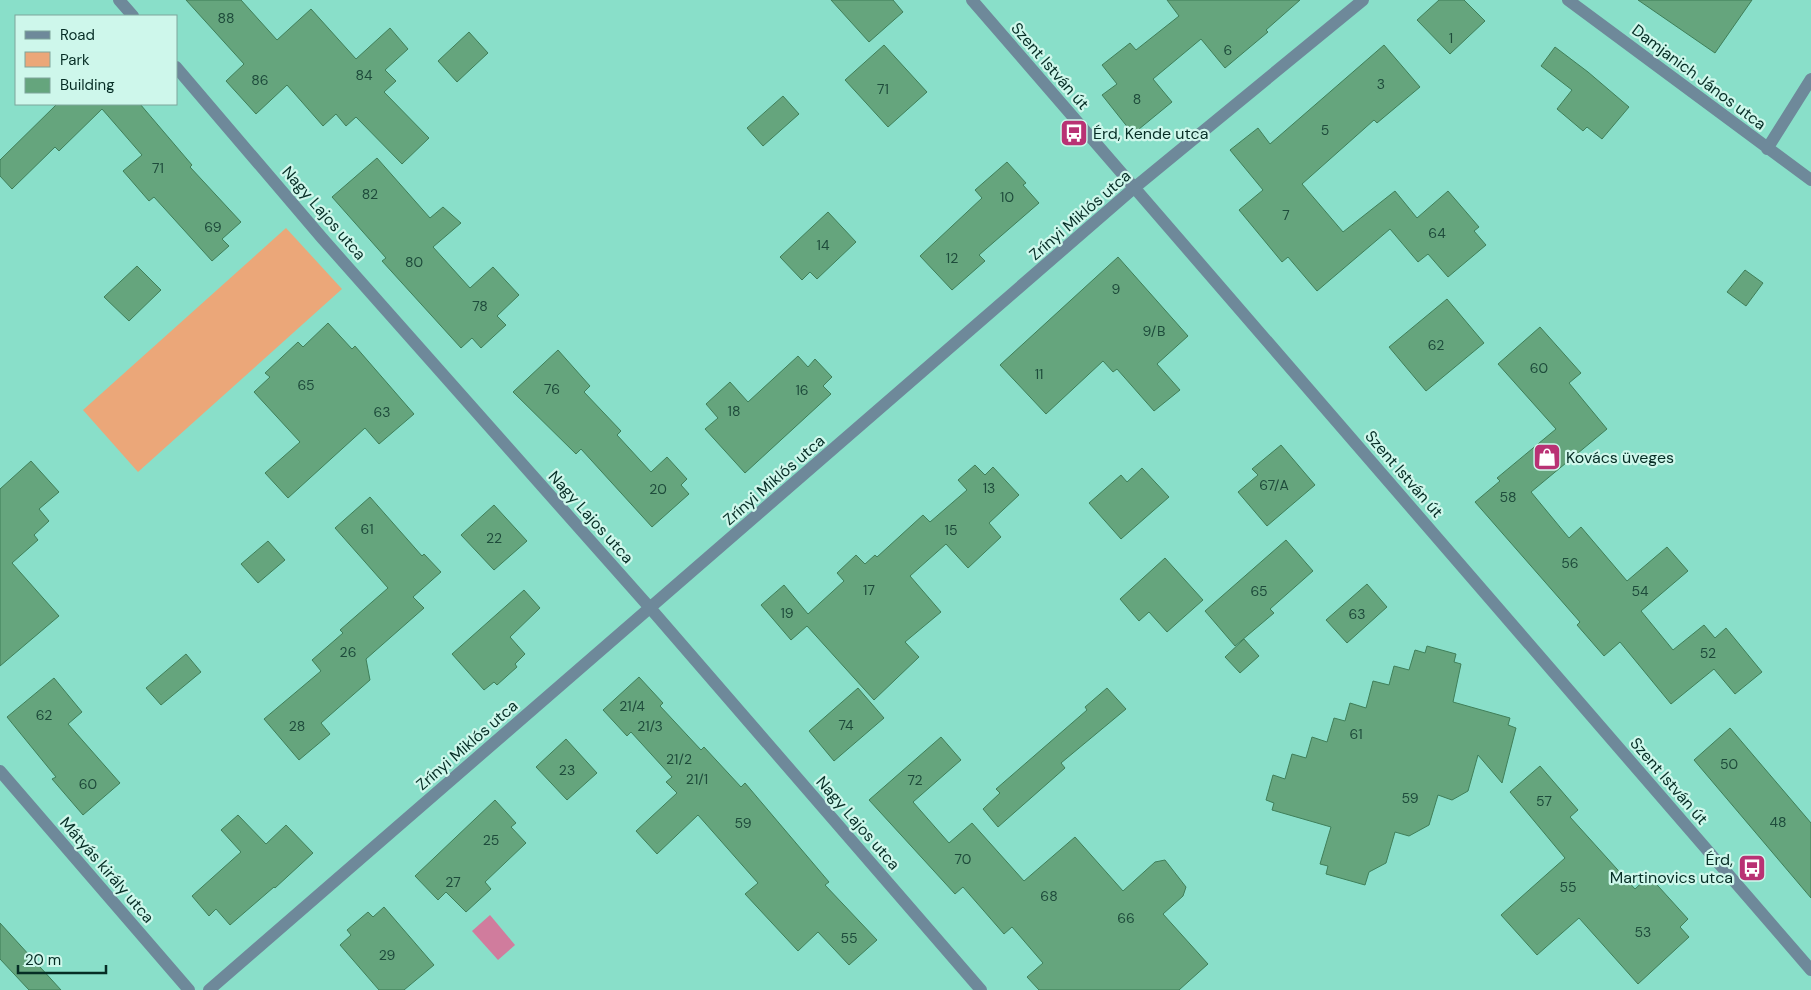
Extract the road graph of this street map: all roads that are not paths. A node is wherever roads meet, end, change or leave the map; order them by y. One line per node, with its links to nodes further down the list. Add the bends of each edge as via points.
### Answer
1 (119, 0): 5 (street)
2 (972, 0): 10 (street, Szent István út)
3 (1364, 0): 10 (street, Zrínyi Miklós utca)
4 (1568, 0): 8 (street, Damjanich János utca)
5 (132, 15)
6 (178, 68): 11 (street, Nagy Lajos utca, via 329,245)
7 (1811, 79): 8 (street)
8 (1768, 149): 9 (street, Damjanich János utca)
9 (1811, 180)
10 (1134, 188): 11 (street, Zrínyi Miklós utca); 13 (street, Szent István út)
11 (651, 608): 15 (street, Zrínyi Miklós utca); 16 (street, Nagy Lajos utca)
12 (0, 771): 14 (street, Mátyás király utca)
13 (1811, 970)
14 (189, 990)
15 (209, 990)
16 (981, 990)

